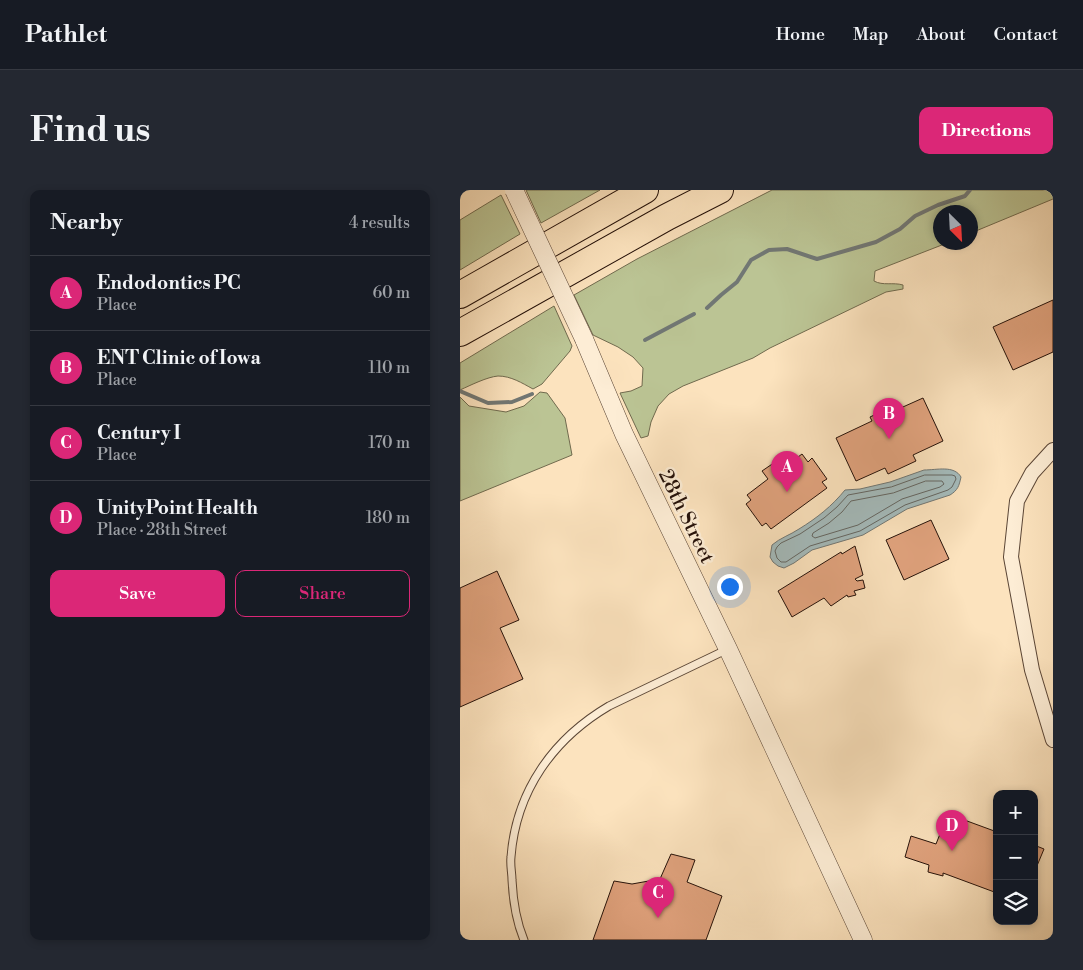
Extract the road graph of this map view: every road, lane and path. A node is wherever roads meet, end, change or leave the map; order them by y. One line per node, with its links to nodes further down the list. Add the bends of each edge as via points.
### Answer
1 (514, 190): 11 (street, 28th Street, bridge, via 584,339 624,434)
2 (645, 190): 4 (highway)
3 (720, 190): 5 (highway)
4 (574, 230): 6 (highway); 7 (highway)
5 (614, 246): 8 (highway); 9 (highway, via 510,320)
6 (460, 282)
7 (460, 294)
8 (460, 333)
9 (460, 351)
10 (1053, 450): 12 (street, via 1032,474 1017,501 1010,557 1032,670)
11 (728, 648): 13 (lane, via 591,716 552,752 523,802 511,858 512,896); 14 (street, 28th Street)
12 (1053, 740)
13 (524, 940)
14 (863, 940)

